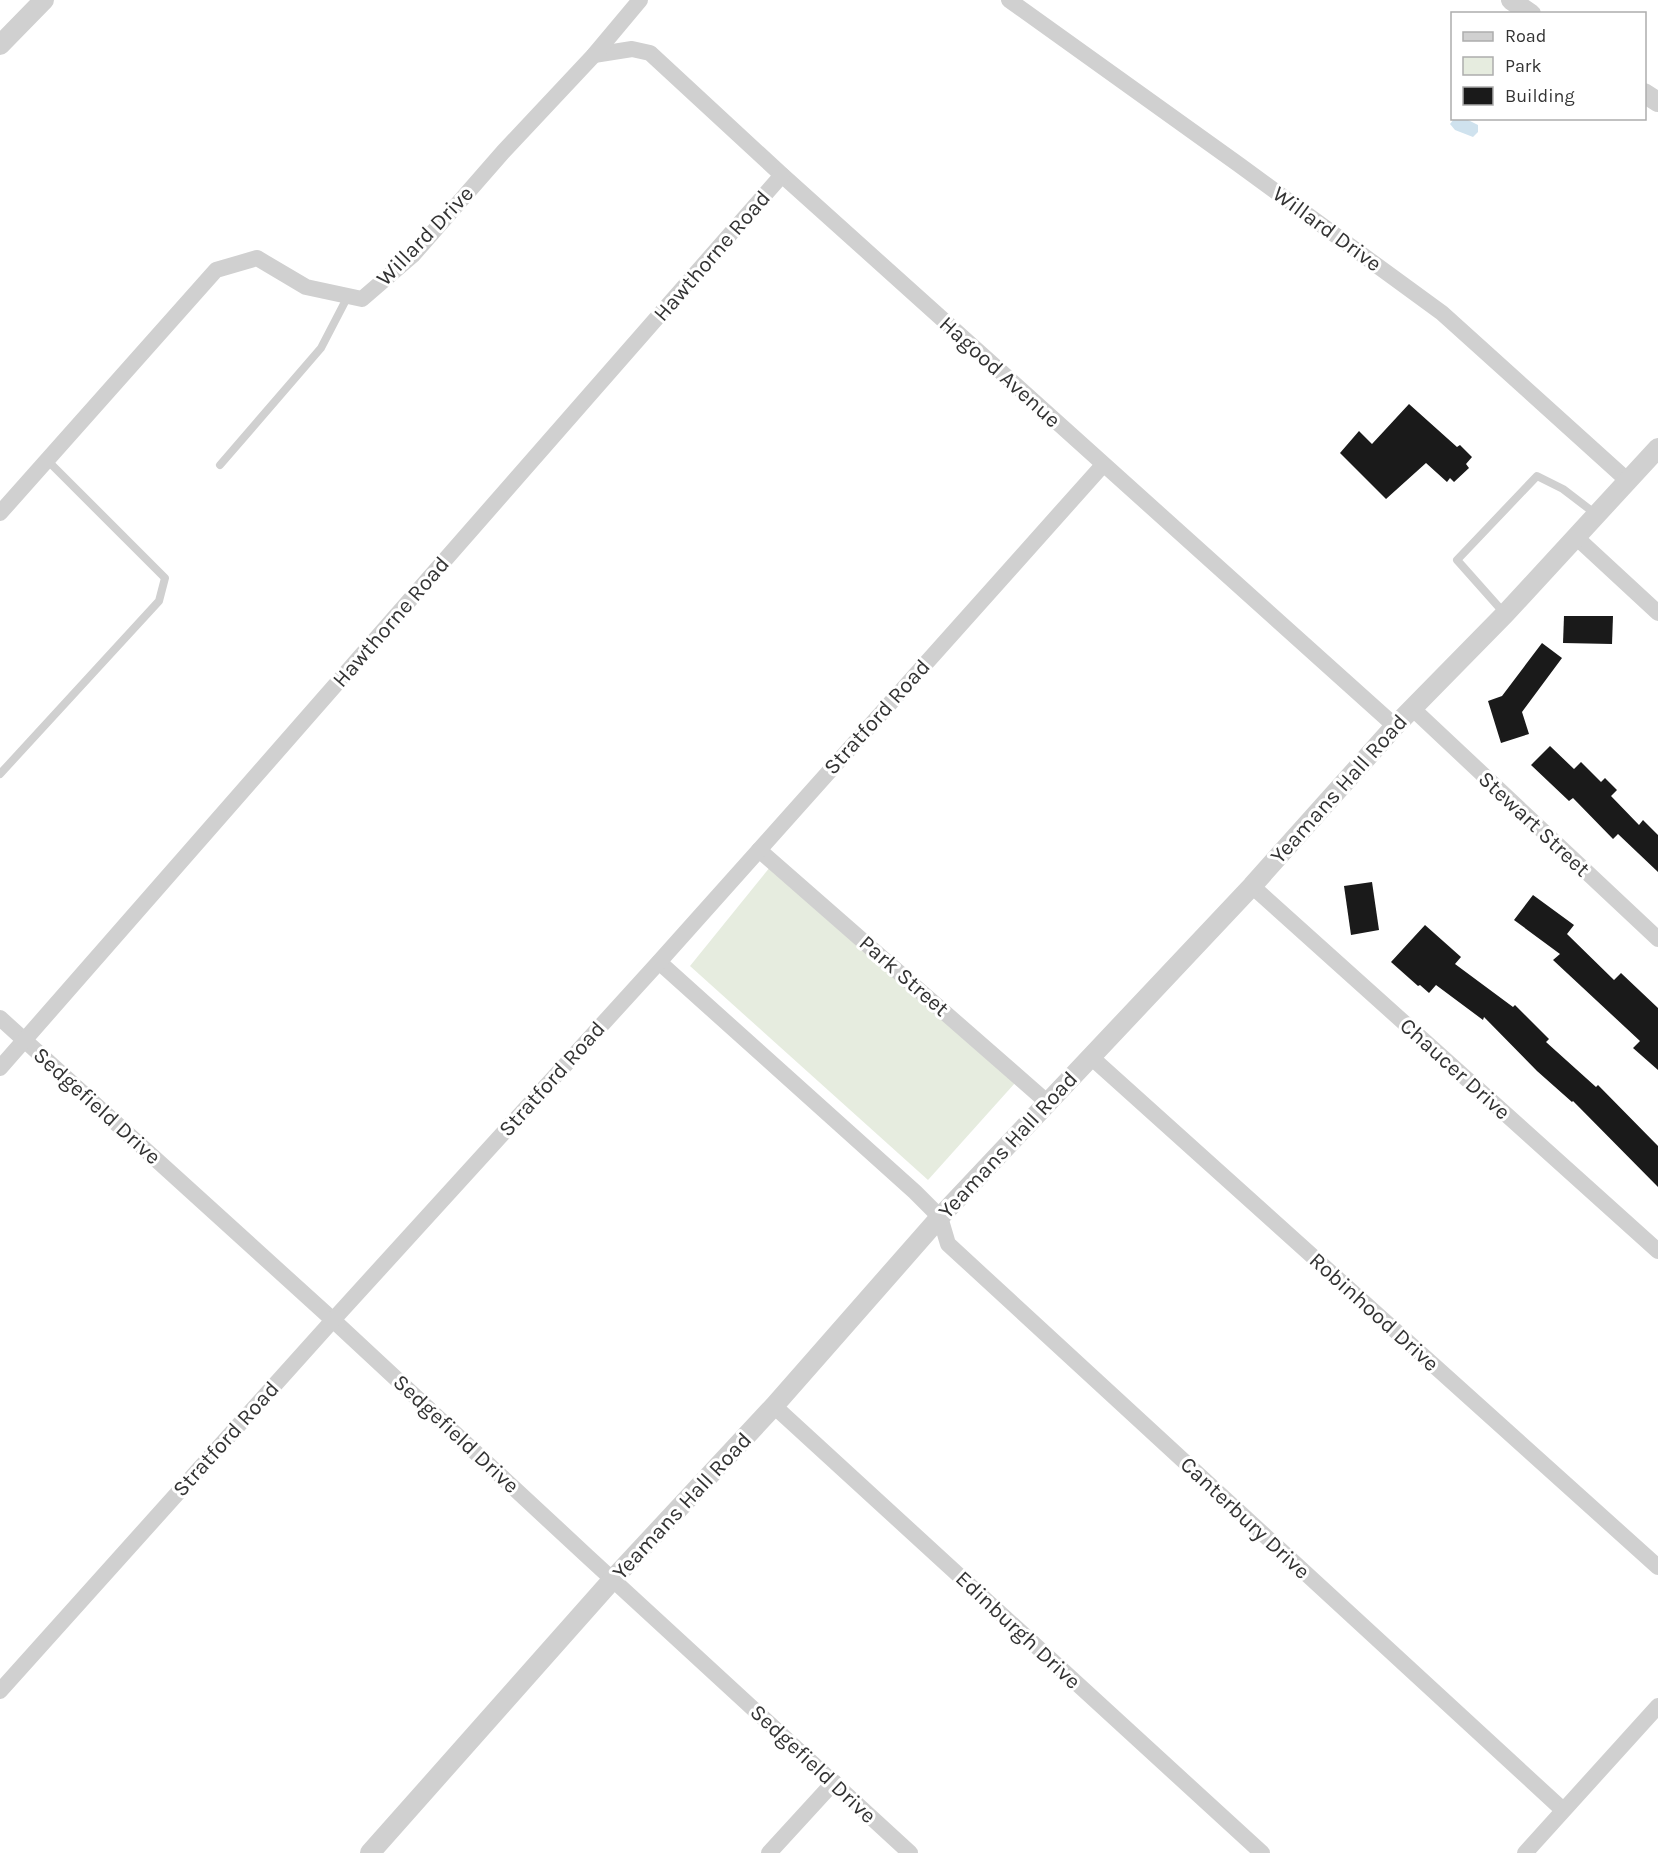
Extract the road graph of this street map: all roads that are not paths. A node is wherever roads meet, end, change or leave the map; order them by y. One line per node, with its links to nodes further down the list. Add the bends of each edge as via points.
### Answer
1 (44, 0): 6 (street)
2 (640, 0): 7 (street, Willard Drive)
3 (1009, 0): 14 (street, Willard Drive, via 1442,312)
4 (1511, 0): 5 (street)
5 (1528, 12)
6 (0, 45)
7 (594, 55): 8 (street, Hagood Avenue, via 632,49 650,53); 9 (street, Willard Drive, via 413,255 362,299)
8 (782, 176): 13 (street, Hagood Avenue); 28 (street, Hawthorne Road)
9 (348, 296): 11 (street, Willard Drive, via 306,287 257,258 216,270); 12 (lane, via 321,348)
10 (1658, 448): 14 (street, Yeamans Hall Road)
11 (47, 460): 15 (street, Willard Drive); 22 (lane, via 165,578 159,601)
12 (220, 465)
13 (1103, 465): 21 (street, Hagood Avenue); 23 (street, Stratford Road)
14 (1627, 480): 16 (street, Yeamans Hall Road)
15 (0, 513)
16 (1597, 515): 17 (street, Yeamans Hall Road); 19 (lane, via 1563,489 1537,476 1457,560)
17 (1577, 538): 18 (street); 19 (street, Yeamans Hall Road)
18 (1658, 613)
19 (1504, 615): 20 (street, Yeamans Hall Road)
20 (1412, 708): 21 (street, Yeamans Hall Road); 25 (street, Stewart Street)
21 (1395, 726): 24 (street, Yeamans Hall Road)
22 (0, 774)
23 (759, 850): 26 (street, Stratford Road); 31 (street, Park Street)
24 (1252, 886): 29 (street, Yeamans Hall Road); 33 (street, Chaucer Drive)
25 (1658, 939)
26 (659, 962): 32 (street); 34 (street, Stratford Road)
27 (0, 1018): 28 (street, Sedgefield Drive)
28 (25, 1041): 30 (street, Hawthorne Road); 34 (street, Sedgefield Drive)
29 (1091, 1057): 31 (street, Yeamans Hall Road); 36 (street, Robinhood Drive)
30 (0, 1068)
31 (1048, 1103): 32 (street, Yeamans Hall Road)
32 (940, 1217): 35 (street, Yeamans Hall Road); 41 (street, Canterbury Drive, via 948,1244)
33 (1658, 1251)
34 (333, 1320): 37 (street, Sedgefield Drive); 38 (street, Stratford Road)
35 (774, 1406): 37 (street, Yeamans Hall Road); 45 (street, Edinburgh Drive)
36 (1658, 1567)
37 (613, 1580): 40 (street, Sedgefield Drive); 42 (street, Yeamans Hall Road)
38 (0, 1691)
39 (1658, 1706): 41 (street)
40 (834, 1782): 43 (street); 44 (street, Sedgefield Drive)
41 (1563, 1810): 46 (street)
42 (370, 1853)
43 (769, 1853)
44 (910, 1853)
45 (1262, 1853)
46 (1525, 1853)

